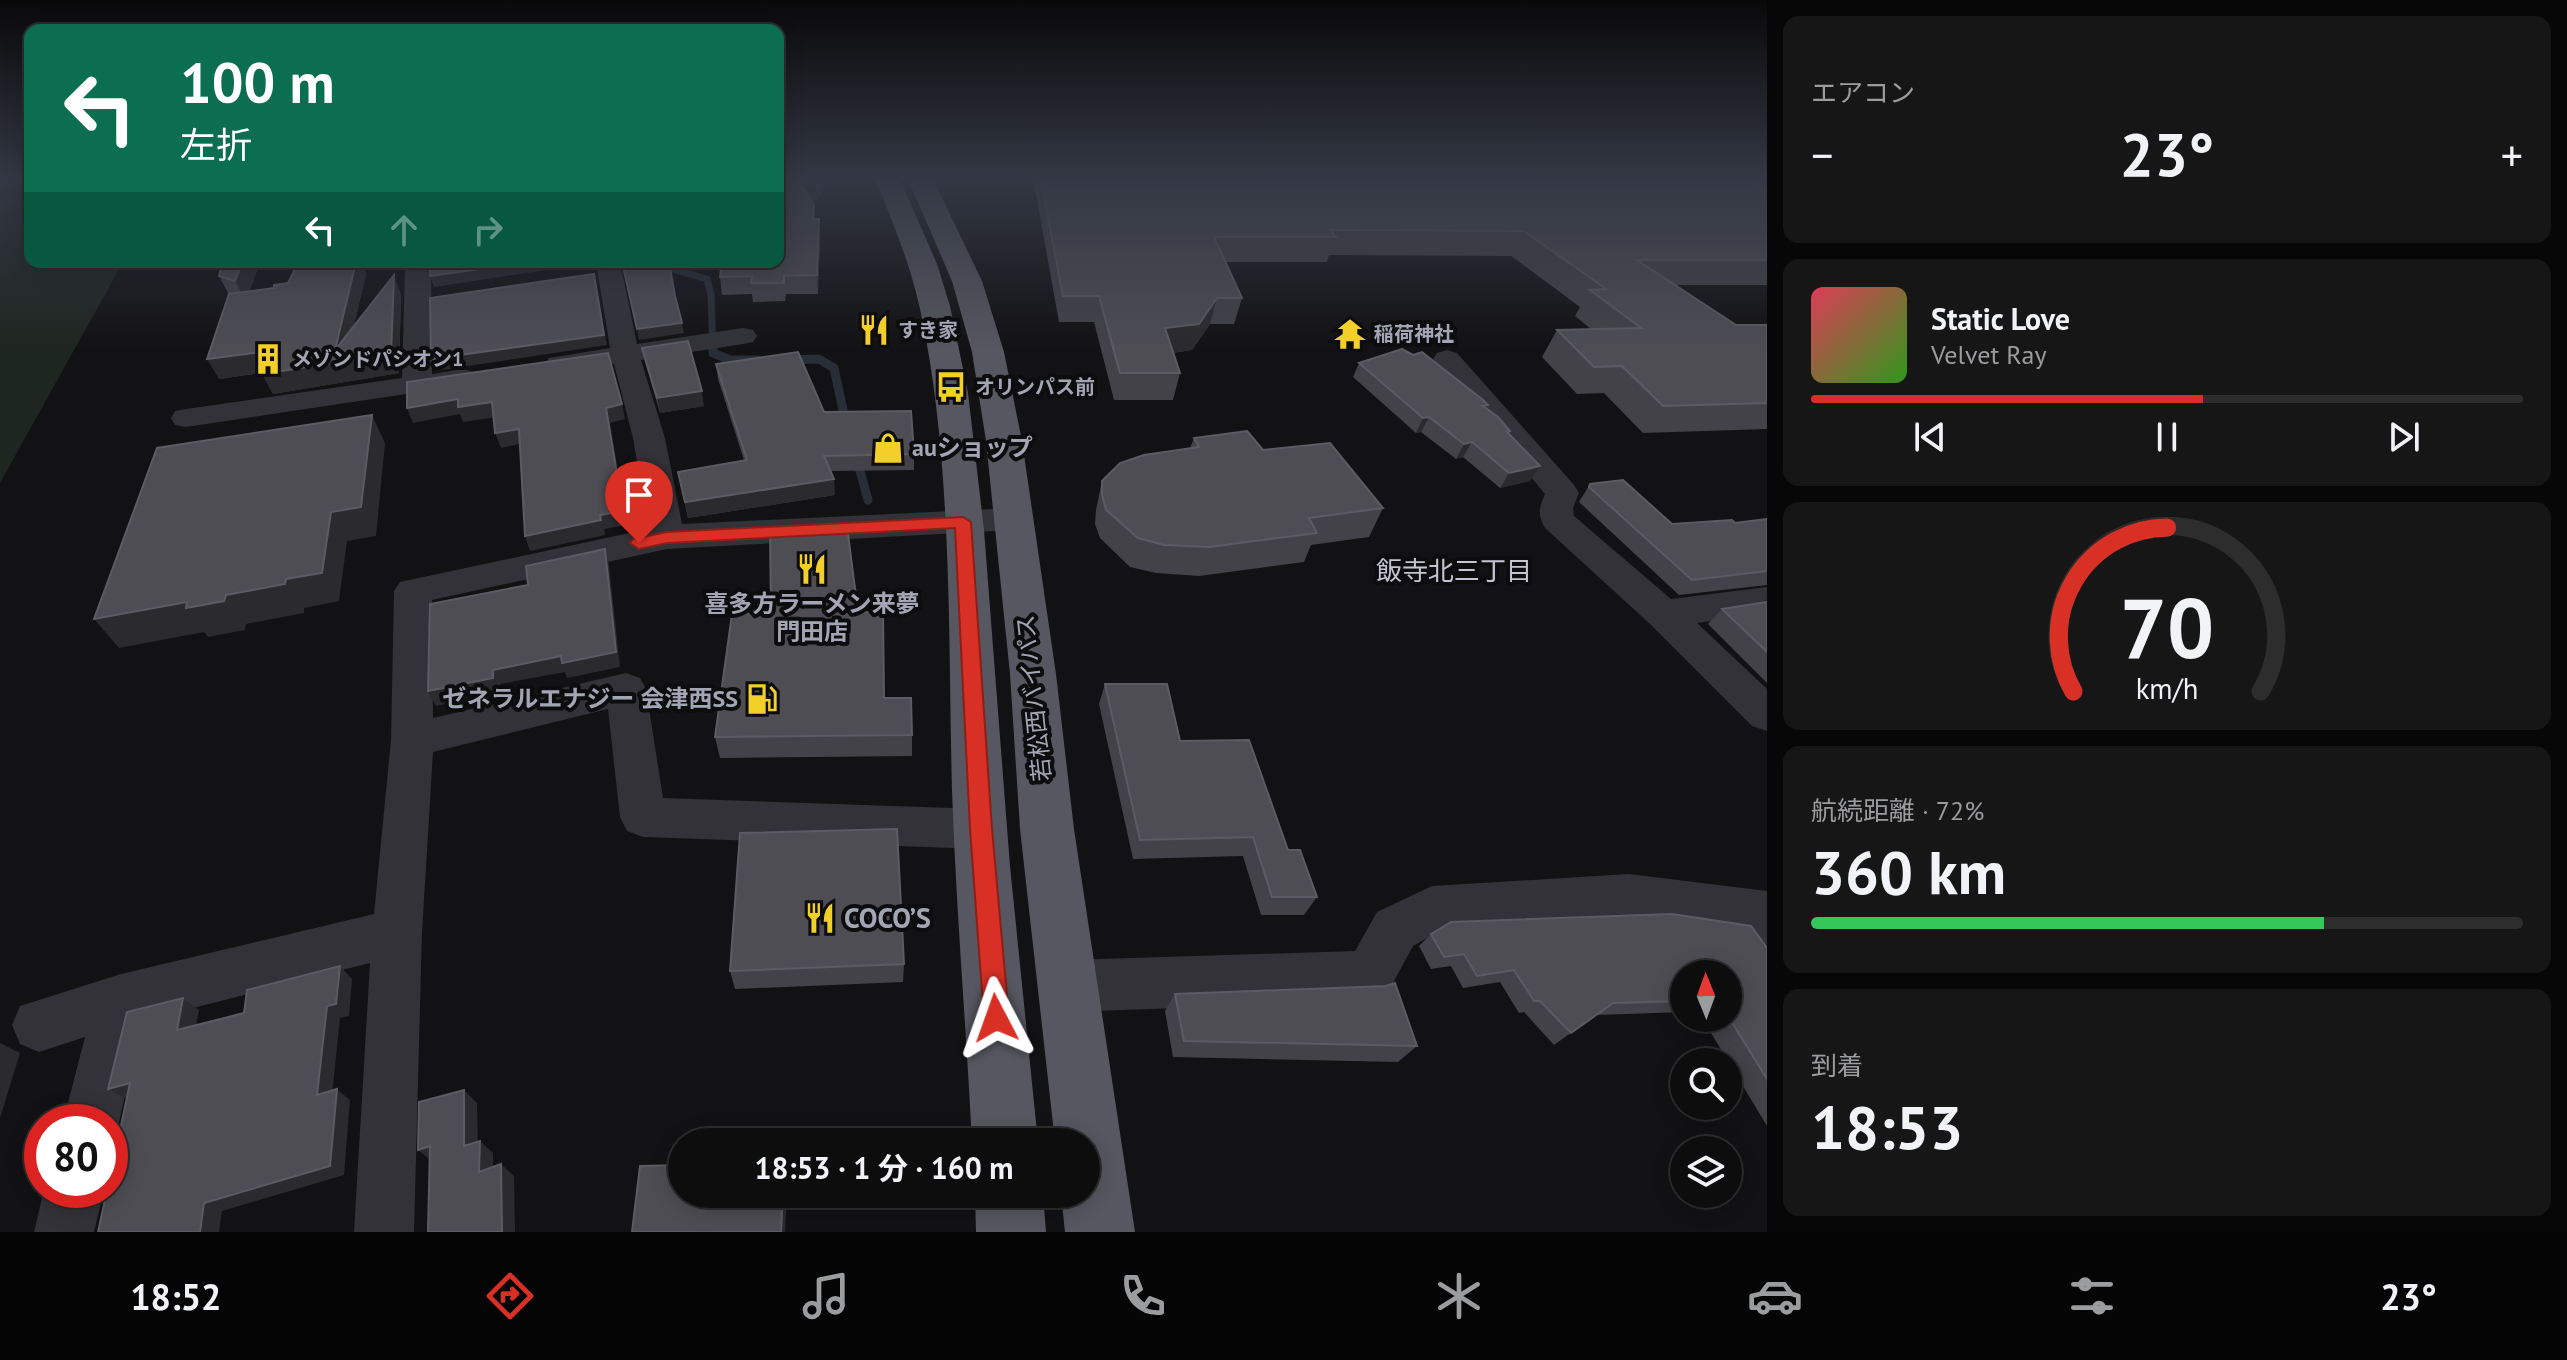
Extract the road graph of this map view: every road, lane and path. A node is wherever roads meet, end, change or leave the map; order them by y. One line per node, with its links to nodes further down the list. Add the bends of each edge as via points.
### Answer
1 (913, 234): 15 (highway, via 931,283 947,354)
2 (946, 234): 14 (highway, 若松西バイパス, via 967,281 988,352)
3 (418, 269): 6 (street)
4 (600, 270): 8 (street)
5 (447, 296): 6 (street)
6 (417, 300): 12 (street)
7 (722, 339): 8 (street)
8 (625, 354): 10 (street); 16 (street, via 649,438)
9 (1447, 359): 18 (street, via 1562,493 1557,520)
10 (536, 367)
11 (491, 374): 12 (street)
12 (417, 385): 13 (street)
13 (186, 418)
14 (1013, 519): 15 (street); 24 (highway, 若松西バイパス)
15 (963, 522): 16 (street); 21 (highway)
16 (667, 537): 20 (street, via 413,591)
17 (1767, 600): 18 (street)
18 (1663, 614): 19 (street)
19 (1767, 714)
20 (412, 740): 21 (street, via 626,689 643,817); 23 (street)
21 (981, 829): 28 (highway)
22 (1760, 923): 24 (street, via 1629,897 1432,909 1395,929 1369,976)
23 (397, 932): 25 (street); 32 (street)
24 (1069, 986): 34 (highway, 若松西バイパス)
25 (121, 1000): 26 (street); 27 (street)
26 (39, 1025)
27 (95, 1104)
28 (1004, 1128)
29 (70, 1208): 31 (street)
30 (1010, 1208): 33 (highway)
31 (64, 1232)
32 (384, 1232)
33 (1011, 1232)
34 (1100, 1232)

